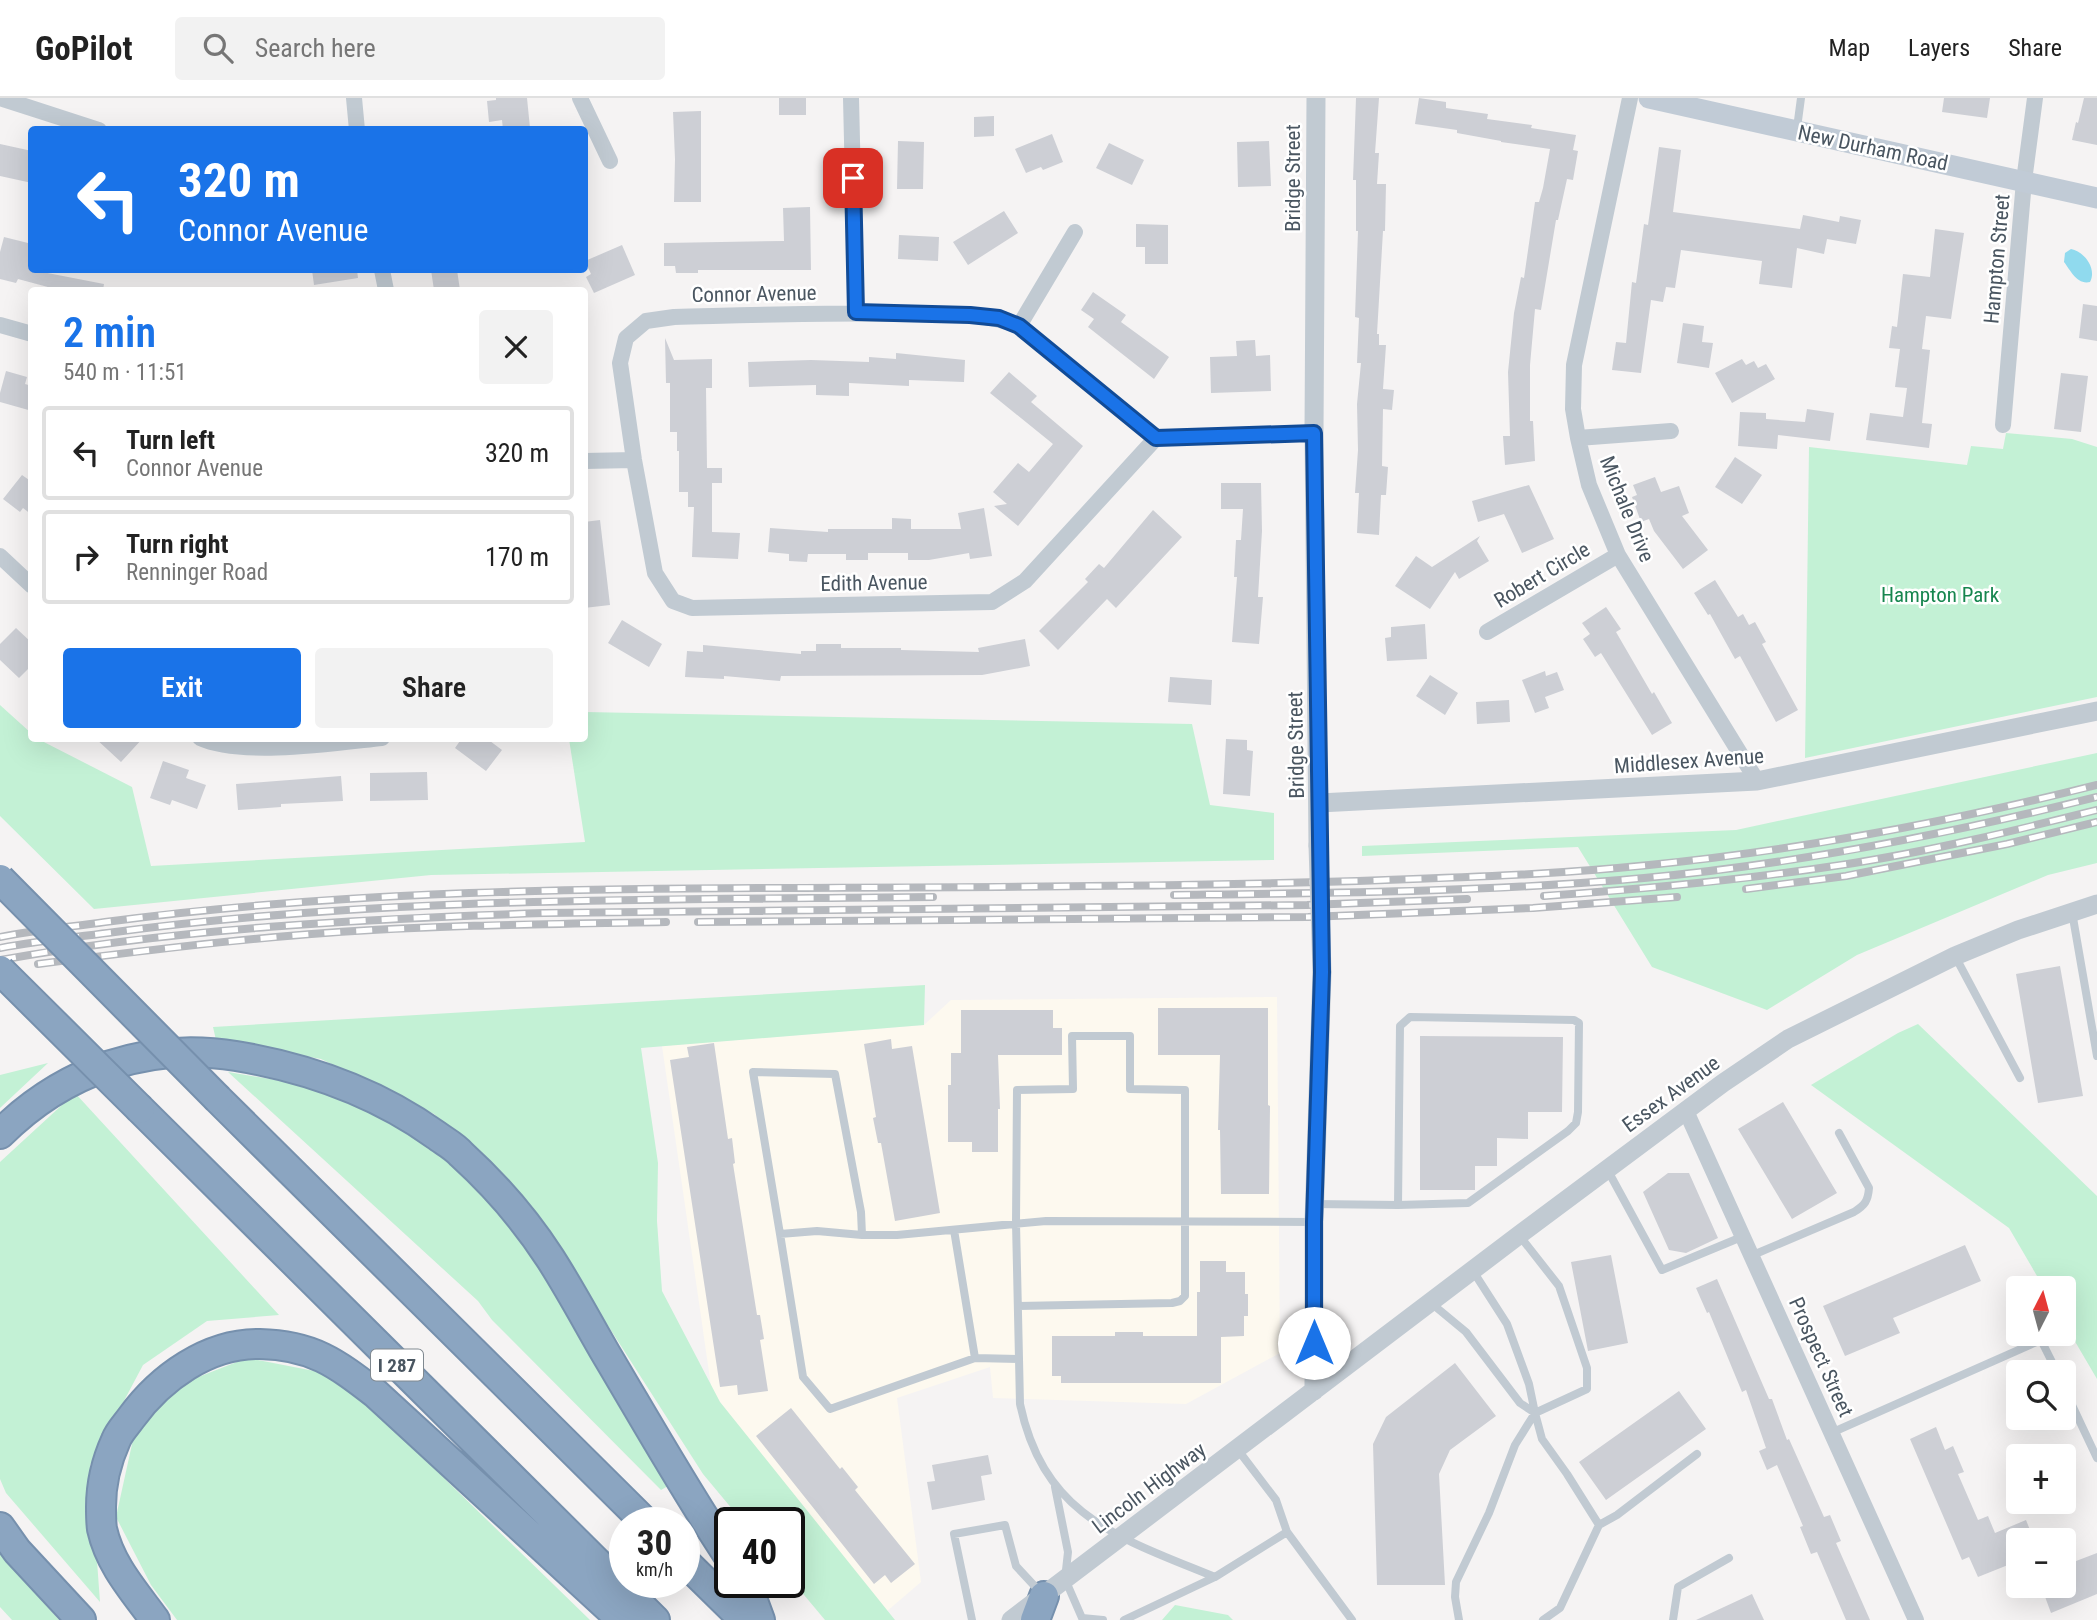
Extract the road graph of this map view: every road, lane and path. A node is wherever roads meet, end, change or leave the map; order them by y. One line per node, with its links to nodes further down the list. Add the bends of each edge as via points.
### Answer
1 (0, 98): 10 (street)
2 (354, 98): 11 (street)
3 (580, 98): 13 (street)
4 (851, 98): 17 (street)
5 (1316, 98): 23 (street, Bridge Street)
6 (1630, 98): 25 (street, Michale Drive, via 1574,365)
7 (1649, 98): 12 (main road, New Durham Road)
8 (1801, 98): 12 (lane)
9 (2035, 98): 14 (street, Hampton Street)
10 (87, 126)
11 (357, 126)
12 (1796, 131): 14 (main road, New Durham Road)
13 (610, 161)
14 (2024, 181): 15 (main road, New Durham Road); 21 (street, Hampton Street)
15 (2096, 199)
16 (1074, 232): 19 (street)
17 (856, 312): 19 (street, Connor Avenue, via 970,315); 26 (street, Connor Avenue, via 646,321 626,338 620,363)
18 (0, 325): 20 (street)
19 (1019, 326): 24 (street, Connor Avenue)
20 (28, 333)
21 (2003, 425)
22 (1671, 431): 25 (street)
23 (1314, 433): 24 (street); 36 (street, Bridge Street)
24 (1156, 438): 26 (street, Edith Avenue, via 1026,581 992,602 692,608 673,601 655,573)
25 (1578, 439): 28 (street, Michale Drive, via 1589,485)
26 (634, 460): 27 (street)
27 (588, 461)
28 (1618, 555): 31 (street, Robert Circle); 35 (street, Michale Drive)
29 (0, 556): 30 (street)
30 (28, 582)
31 (1487, 632)
32 (2097, 711): 35 (street, Middlesex Avenue)
33 (209, 742): 34 (street, via 242,747)
34 (347, 742)
35 (1757, 781): 36 (street, Middlesex Avenue)
36 (1319, 803): 49 (street, Bridge Street, bridge, via 1322,972)
37 (0, 879): 72 (highway, bridge)
38 (2097, 904): 39 (street, Essex Avenue)
39 (2072, 912): 40 (street, Essex Avenue); 42 (lane)
40 (1955, 956): 43 (lane); 44 (street, Essex Avenue, via 1788,1039)
41 (0, 970): 86 (highway, I 287, bridge)
42 (2097, 1056)
43 (2020, 1078)
44 (1686, 1111): 47 (street, Essex Avenue); 56 (street, Prospect Street)
45 (1839, 1133): 57 (lane, via 1869,1188 1865,1205)
46 (0, 1134): 76 (highway, via 59,1088 99,1067 148,1055 208,1051 348,1085 411,1116 460,1152 550,1258)
47 (1607, 1169): 55 (street, Essex Avenue); 56 (lane, via 1662,1270)
48 (1398, 1205): 48 (lane, via 1468,1203 1576,1123 1579,1023 1410,1017 1403,1022); 49 (lane)
49 (1314, 1213): 50 (lane); 64 (street, Bridge Street)
50 (1186, 1220): 51 (lane); 51 (lane, via 1185,1090 1130,1089 1130,1036 1072,1035 1073,1089 1017,1090); 60 (lane, via 1185,1296 1180,1301)
51 (1016, 1223): 52 (lane); 60 (lane)
52 (954, 1230): 54 (lane); 61 (lane)
53 (780, 1234): 54 (lane); 54 (lane, via 753,1072 835,1074); 61 (lane, via 803,1377 830,1409)
54 (862, 1235)
55 (1519, 1235): 58 (street, Essex Avenue); 65 (lane, via 1559,1286 1587,1368 1587,1388)
56 (1744, 1236): 57 (street, Prospect Street)
57 (1753, 1255): 67 (street, Prospect Street)
58 (1473, 1271): 59 (street, Essex Avenue); 65 (lane, via 1507,1324 1530,1384)
59 (1431, 1303): 64 (street, Essex Avenue); 65 (lane, via 1466,1332 1520,1403)
60 (1018, 1306): 62 (lane)
61 (975, 1358): 62 (lane)
62 (1019, 1359): 71 (lane, via 1024,1425)
63 (2052, 1360): 67 (lane, via 2042,1339)
64 (1314, 1391): 68 (street, Lincoln Highway)
65 (1535, 1413): 73 (lane, via 1542,1439); 94 (lane, via 1515,1445 1456,1582)
66 (2076, 1414): 70 (lane)
67 (1832, 1433): 97 (street, Prospect Street)
68 (1238, 1450): 75 (lane, via 1276,1500); 77 (street, Lincoln Highway)
69 (1697, 1454): 73 (lane)
70 (2097, 1458)
71 (1055, 1487): 77 (lane); 82 (lane, via 1068,1552)
72 (630, 1507)
73 (1599, 1525): 95 (lane, via 1560,1608)
74 (0, 1527): 83 (highway)
75 (1287, 1532): 80 (lane); 93 (lane)
76 (714, 1534)
77 (1121, 1538): 80 (lane); 82 (street, Lincoln Highway)
78 (1729, 1558): 96 (lane, via 1678,1587)
79 (700, 1577): 87 (highway)
80 (1215, 1577): 92 (lane)
81 (752, 1598): 88 (highway)
82 (1048, 1599): 89 (lane, via 1016,1566 1005,1525 954,1534); 90 (street, Lincoln Highway); 91 (lane, via 1082,1618)
83 (81, 1620)
84 (155, 1620): 85 (highway, via 115,1566 102,1527 101,1484 116,1438 143,1401 177,1372 222,1350 258,1343 312,1352 338,1364)
85 (622, 1620)
86 (655, 1620)
87 (744, 1620)
88 (760, 1620)
89 (972, 1620)
90 (1011, 1620)
91 (1103, 1620)
92 (1124, 1620)
93 (1352, 1620)
94 (1459, 1620)
95 (1543, 1620)
96 (1673, 1620)
97 (1916, 1620)

